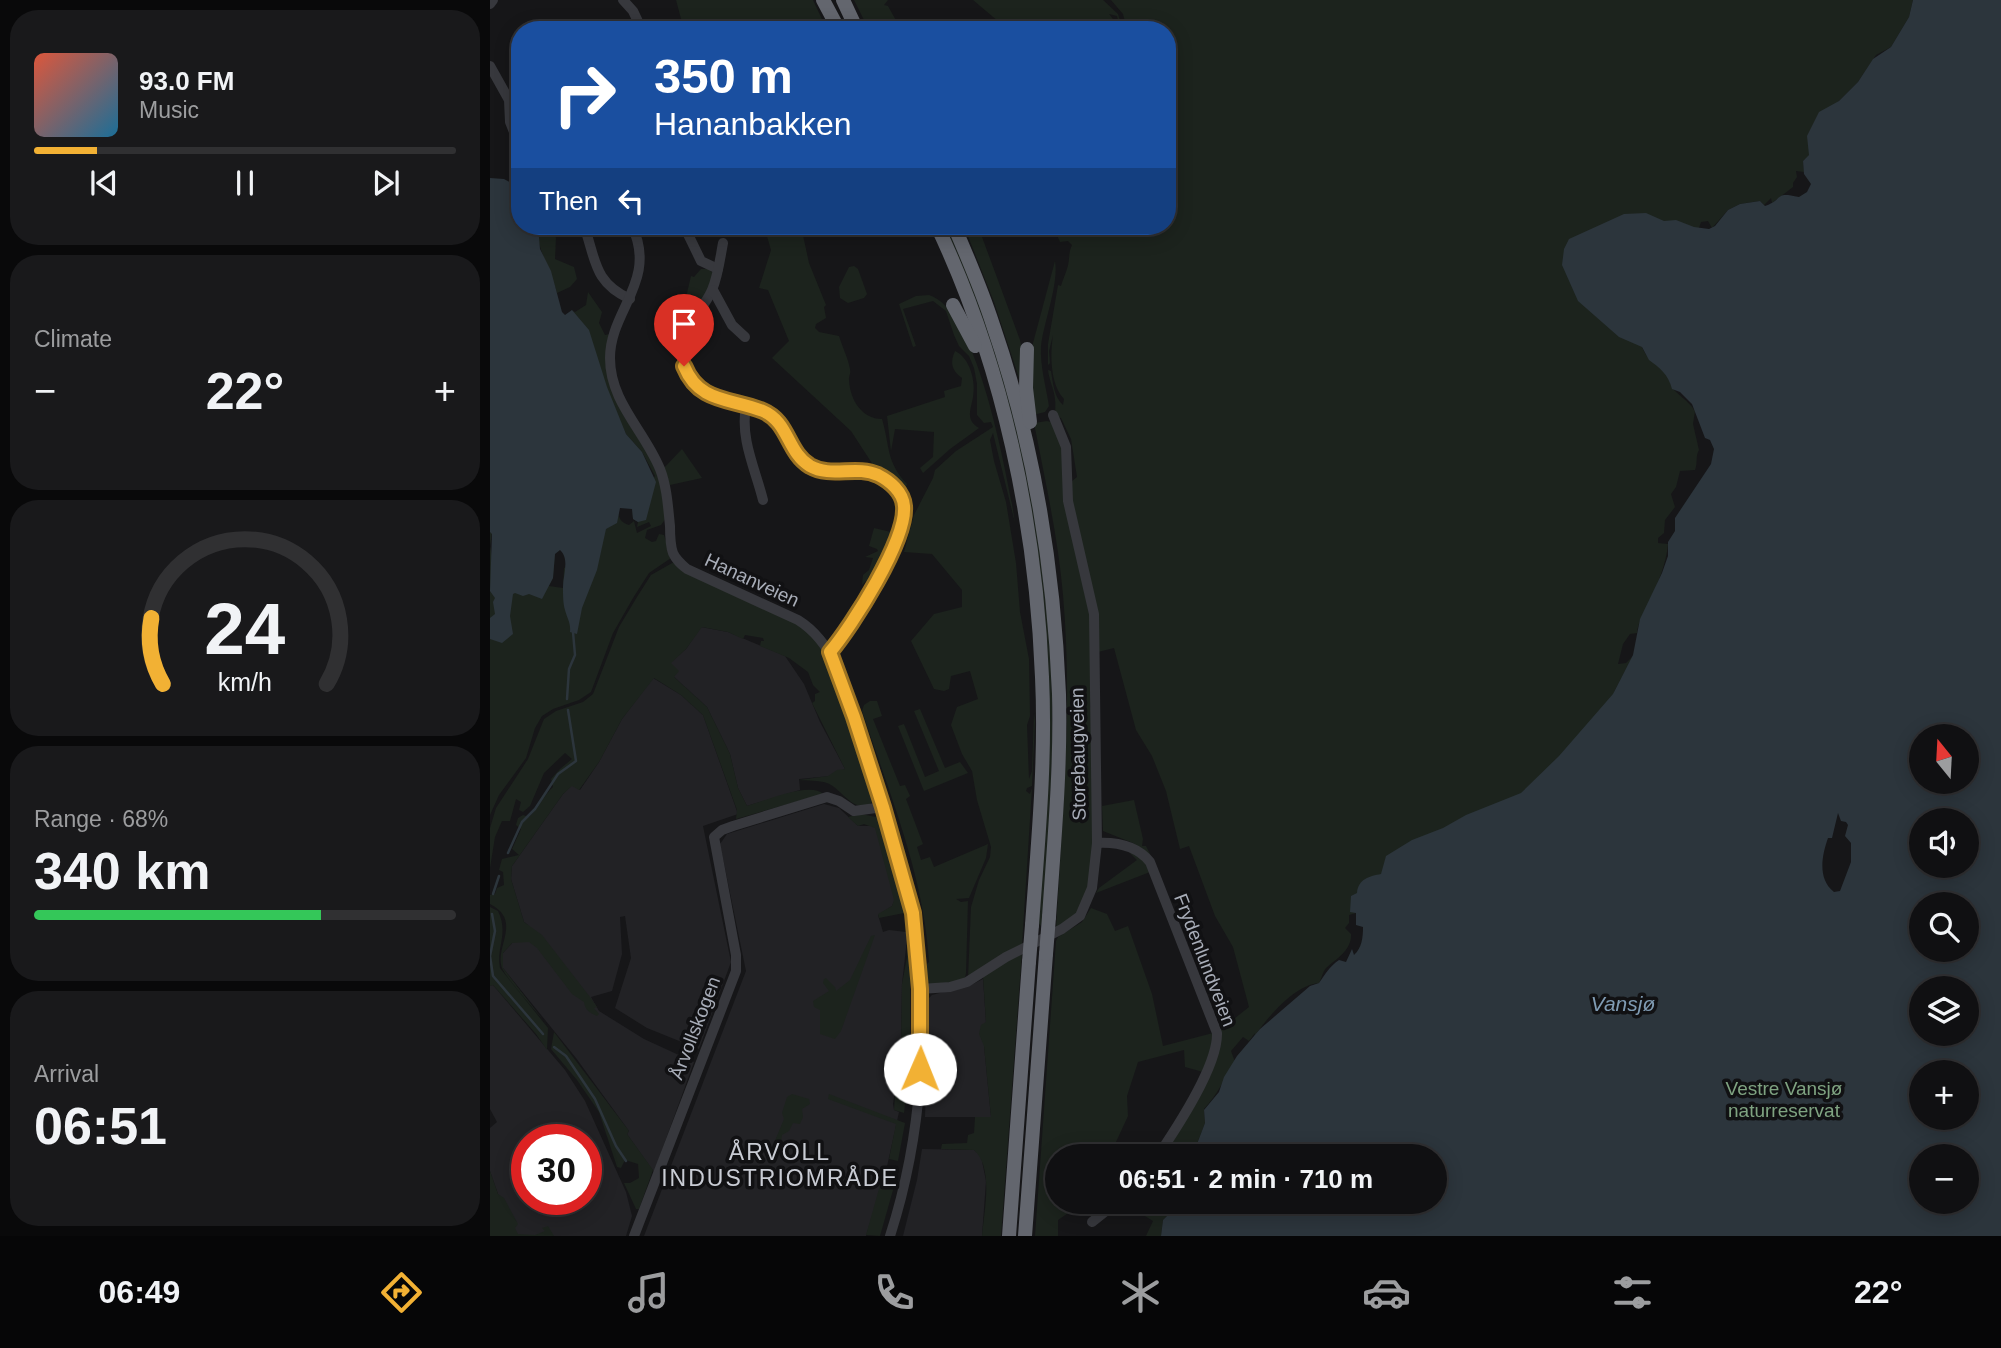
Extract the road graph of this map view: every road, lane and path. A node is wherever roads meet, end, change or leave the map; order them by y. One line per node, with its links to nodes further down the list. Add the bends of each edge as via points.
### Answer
1 (623, 0): 4 (street)
2 (823, 0): 5 (highway)
3 (843, 0): 6 (highway)
4 (638, 21)
5 (834, 21)
6 (854, 21)
7 (490, 66): 8 (street)
8 (511, 99)
9 (586, 235): 17 (street, via 598,272)
10 (635, 235): 17 (street, Hananveien, via 640,260)
11 (688, 235): 15 (street, via 701,261)
12 (941, 235): 25 (highway, via 973,316)
13 (958, 235): 26 (highway, via 993,324)
14 (723, 243): 15 (street)
15 (718, 269): 16 (street)
16 (713, 289): 20 (street); 21 (street, via 732,325)
17 (630, 299): 28 (street, Hananveien, via 613,339 610,365 623,408 660,470 677,560 694,573 798,620 814,631)
18 (953, 304): 25 (highway, via 976,349 996,412)
19 (667, 307): 20 (street)
20 (691, 319): 23 (street, via 681,355 693,384)
21 (745, 337)
22 (1027, 349): 26 (highway, via 1027,405 1037,460)
23 (746, 406): 27 (street, via 744,436); 28 (street, via 777,419 797,454 810,466 869,472 888,481 902,496 904,511 881,575)
24 (1053, 415): 30 (street, Storebaugveien, via 1066,447 1068,501 1094,614)
25 (1005, 421): 37 (highway, bridge, via 1025,513 1042,678 1042,797)
26 (1034, 475): 38 (highway, bridge, via 1051,579 1059,696 1057,795)
27 (763, 500)
28 (830, 652): 29 (street)
29 (883, 807): 31 (street, via 913,913); 35 (street, Årvollskogen, via 854,811 827,797 733,825 714,837 736,971)
30 (1097, 843): 31 (street, Storebaugveien, via 1092,888 1080,916 967,982); 32 (street, Frydenlundveien, via 1133,848 1150,862 1217,1033 1206,1072)
31 (920, 989): 36 (street, via 915,1121)
32 (1166, 1144)
33 (1102, 1214): 34 (street)
34 (1092, 1222)
35 (634, 1236)
36 (890, 1236)
37 (1009, 1236)
38 (1025, 1236)

